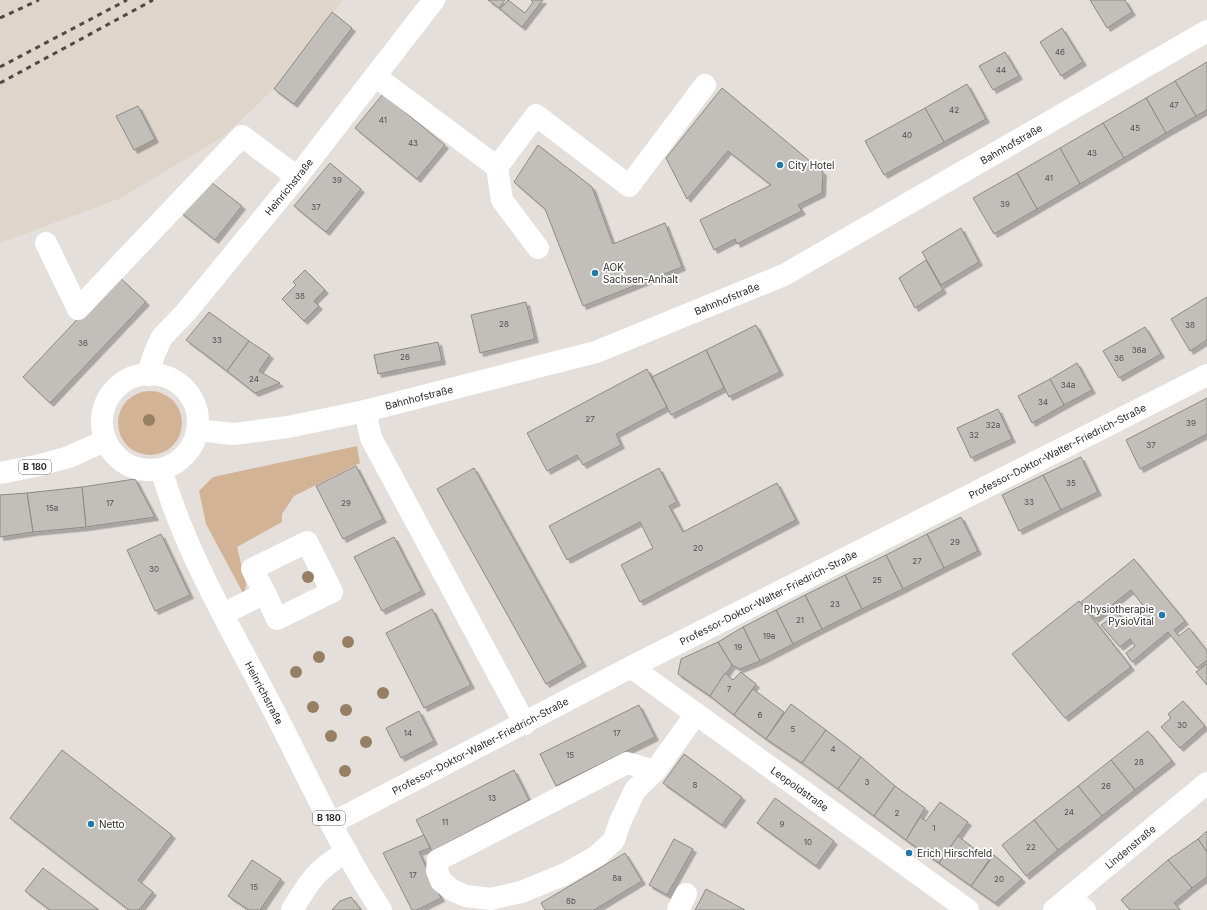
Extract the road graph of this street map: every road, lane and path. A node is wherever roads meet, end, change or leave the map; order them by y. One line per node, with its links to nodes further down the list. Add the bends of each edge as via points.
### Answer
1 (434, 0): 3 (street, Heinrichstraße)
2 (1207, 32): 11 (street, Bahnhofstraße, via 784,275 596,352)
3 (375, 76): 5 (street); 6 (street, Heinrichstraße)
4 (705, 85): 5 (street, via 630,186 536,115)
5 (497, 167): 8 (street, via 502,200)
6 (297, 177): 7 (street, via 242,136 78,309); 9 (street, Heinrichstraße, via 186,312 162,337)
7 (46, 243)
8 (538, 248)
9 (149, 375): 12 (street, via 170,379 186,391 196,409); 13 (street, via 137,376 126,381 109,398 102,422)
10 (1207, 375): 18 (street, Professor-Doktor-Walter-Friedrich-Straße)
11 (365, 411): 12 (street, Bahnhofstraße, via 288,427 234,434); 20 (street, via 371,438)
12 (197, 430): 14 (street, via 187,453 173,464)
13 (106, 440): 14 (street, via 115,454 128,465 144,470); 15 (street, B 180, via 69,457)
14 (161, 469): 17 (street, Heinrichstraße / B 180, via 185,535)
15 (0, 473)
16 (265, 593): 17 (street)
17 (223, 614): 23 (street, Heinrichstraße / B 180)
18 (631, 667): 19 (street, Leopoldstraße); 20 (street, Professor-Doktor-Walter-Friedrich-Straße)
19 (696, 714): 21 (street); 28 (street, Leopoldstraße)
20 (525, 724): 23 (street, Professor-Doktor-Walter-Friedrich-Straße)
21 (655, 771): 21 (street, via 635,790 614,840 597,856 563,875 521,892 492,899 466,896 452,890 441,881 437,871 438,860 627,763)
22 (1207, 783): 25 (street, Lindenstraße)
23 (332, 823): 24 (street, Heinrichstraße / B 180)
24 (347, 852): 26 (street, via 329,861 312,877); 27 (street, Heinrichstraße / B 180)
25 (1069, 906)
26 (292, 910)
27 (381, 910)
28 (968, 910)

